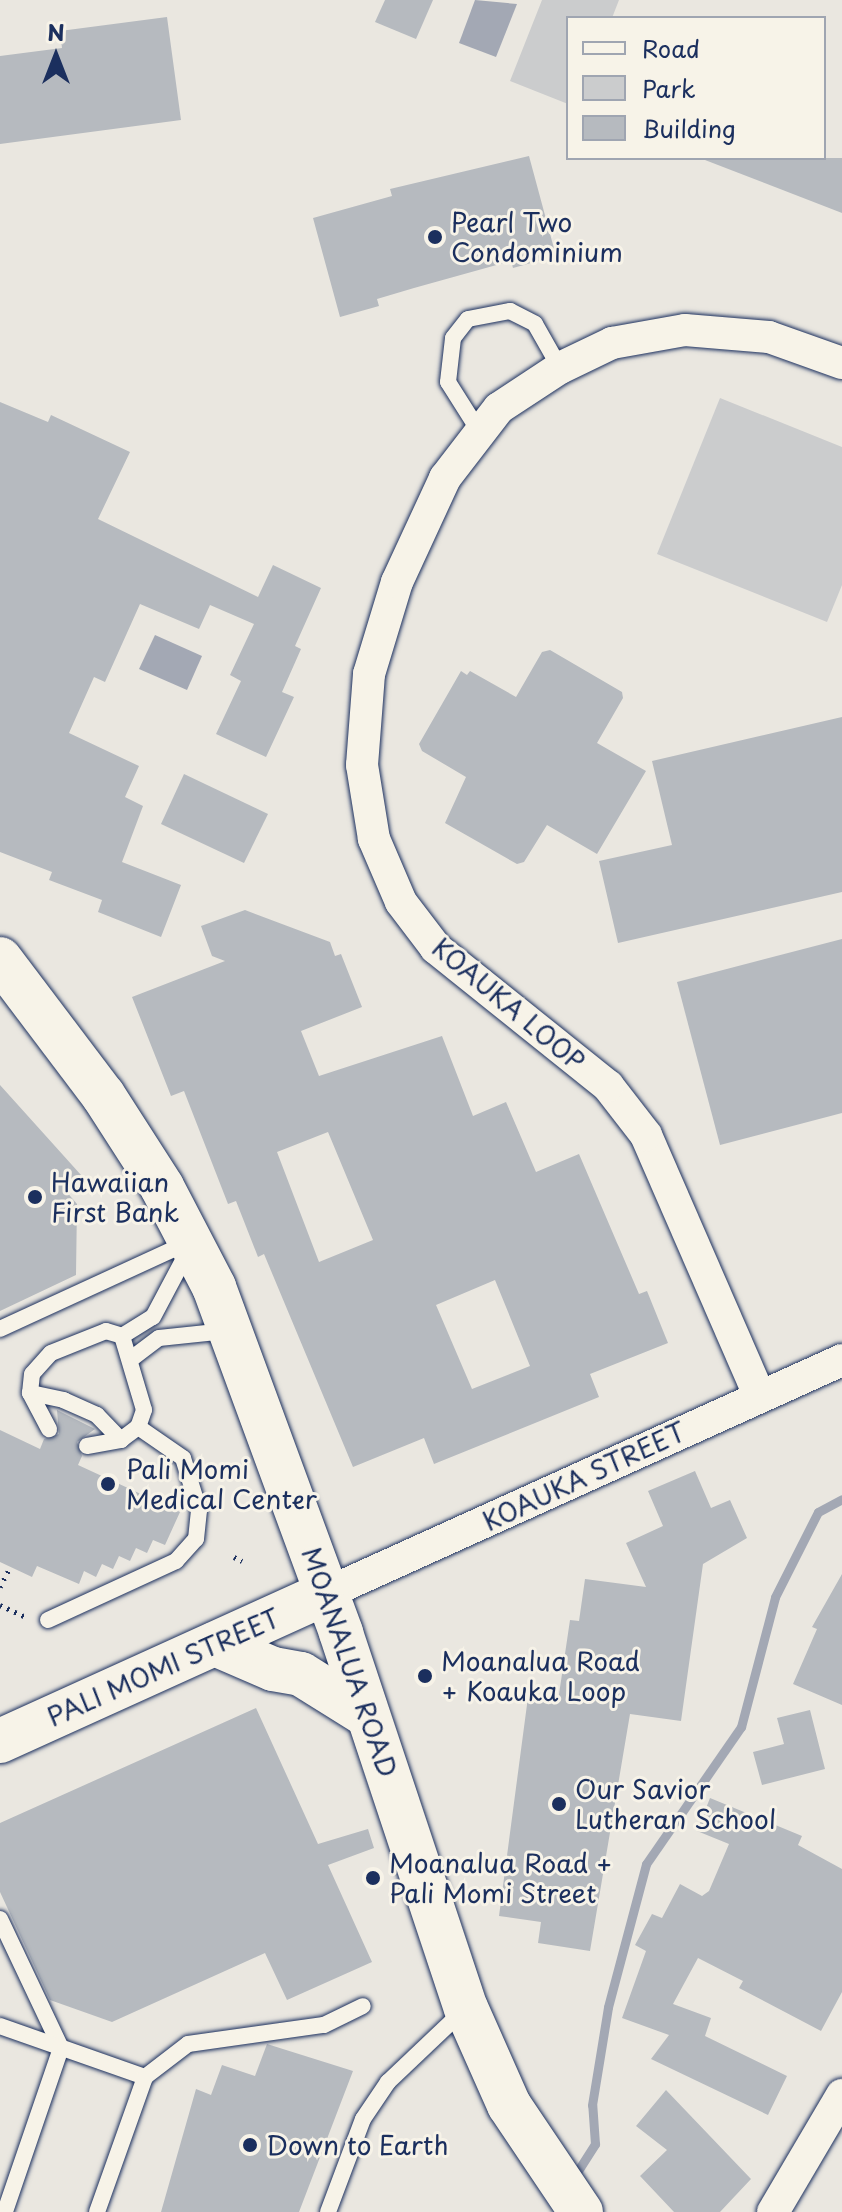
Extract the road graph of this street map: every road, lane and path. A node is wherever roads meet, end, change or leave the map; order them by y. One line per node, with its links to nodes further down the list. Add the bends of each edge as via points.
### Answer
1 (842, 363): 2 (street, KOAUKA LOOP, via 769,337 685,330 612,343)
2 (560, 368): 3 (street, KOAUKA LOOP, via 499,408); 3 (lane, via 535,324 522,317 510,311 468,319 453,338 448,382)
3 (479, 431): 12 (street, KOAUKA LOOP, via 445,478 397,582 369,674 362,765 374,839 401,902 436,948 608,1086 646,1135)
4 (1, 968): 5 (main road, MOANALUA ROAD, via 103,1095)
5 (192, 1241): 6 (lane); 7 (main road, MOANALUA ROAD); 8 (lane, via 158,1311)
6 (0, 1329)
7 (234, 1330): 9 (lane, via 159,1338); 21 (main road, MOANALUA ROAD)
8 (122, 1336): 9 (lane); 11 (lane, via 106,1331 51,1353 32,1374)
9 (131, 1359): 13 (lane, via 144,1410)
10 (842, 1360): 12 (street, KOAUKA STREET)
11 (30, 1393): 14 (lane); 15 (lane, via 97,1415)
12 (759, 1395): 21 (street, KOAUKA STREET)
13 (138, 1427): 15 (lane); 22 (lane, via 183,1458 199,1510 196,1539 176,1561)
14 (49, 1429)
15 (121, 1440): 16 (lane)
16 (87, 1446)
17 (234, 1557): 18 (path)
18 (242, 1561)
19 (10, 1567): 20 (path)
20 (0, 1587)
21 (327, 1593): 23 (main road, PALI MOMI STREET); 24 (main road, MOANALUA ROAD)
22 (48, 1620)
23 (215, 1644): 24 (main road, via 273,1669 301,1674); 25 (main road, PALI MOMI STREET)
24 (368, 1716): 28 (main road, MOANALUA ROAD)
25 (0, 1741)
26 (0, 1919): 30 (lane)
27 (363, 2006): 31 (lane, via 324,2025 188,2044)
28 (466, 2008): 35 (lane, via 388,2082 363,2119); 36 (main road, MOANALUA ROAD, via 509,2105)
29 (0, 2026): 30 (lane)
30 (61, 2048): 31 (lane); 33 (lane)
31 (145, 2077): 34 (lane)
32 (842, 2095): 37 (street)
33 (4, 2211)
34 (97, 2212)
35 (328, 2212)
36 (581, 2212)
37 (773, 2212)

